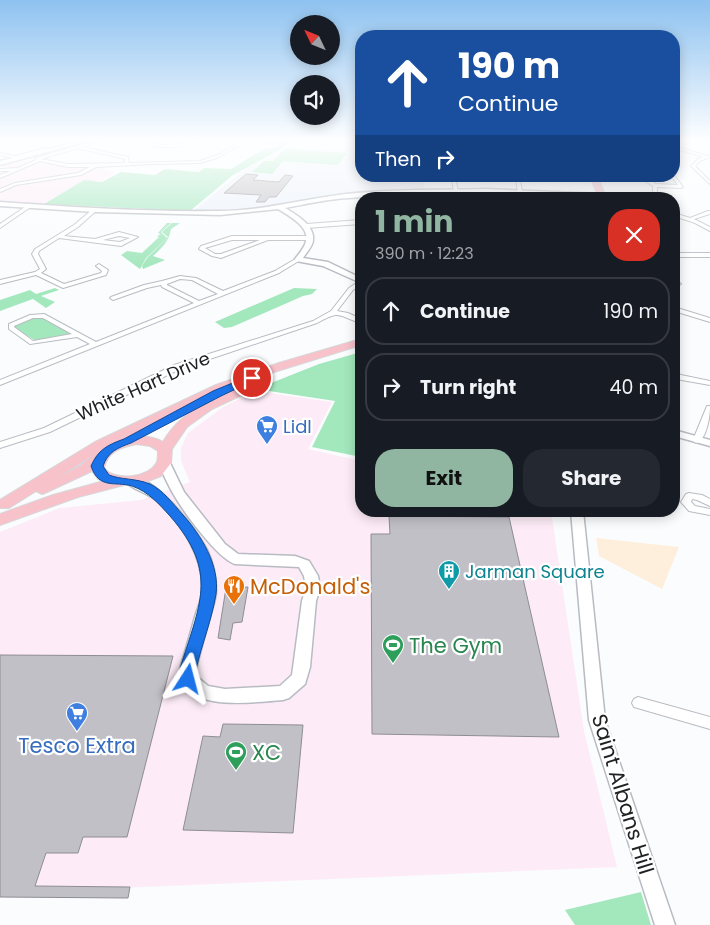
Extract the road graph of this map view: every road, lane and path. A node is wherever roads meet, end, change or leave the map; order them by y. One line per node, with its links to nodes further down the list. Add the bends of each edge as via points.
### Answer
1 (20, 183): 7 (street)
2 (454, 183): 6 (street)
3 (650, 183): 5 (street)
4 (678, 183): 5 (street, via 681,187)
5 (655, 186): 10 (street)
6 (456, 191): 8 (street); 9 (street)
7 (0, 192)
8 (434, 192)
9 (469, 192)
10 (655, 192)
11 (355, 196): 14 (street)
12 (0, 204): 13 (street)
13 (30, 206): 15 (street); 20 (street)
14 (280, 207): 15 (street, via 220,213); 21 (street)
15 (95, 210): 23 (street)
16 (710, 212): 18 (street)
17 (680, 216): 18 (street)
18 (691, 219): 22 (street)
19 (355, 222): 21 (street)
20 (0, 226)
21 (306, 226): 24 (street)
22 (710, 229)
23 (60, 237): 26 (street); 31 (street, via 37,250 35,254 43,269)
24 (310, 238): 25 (street); 29 (street)
25 (266, 239): 25 (street, via 227,239 202,249 221,256)
26 (95, 241): 26 (street, via 121,244 135,237 119,234)
27 (680, 254): 28 (street)
28 (710, 255)
29 (299, 259): 32 (street, via 325,264); 36 (street, via 277,272)
30 (99, 266): 31 (street, via 105,270 104,274 63,286)
31 (37, 272): 33 (street)
32 (355, 279)
33 (0, 282)
34 (164, 283): 36 (street, via 176,277 189,277); 37 (street); 38 (street, via 164,286)
35 (355, 286): 40 (street, White Hart Drive)
36 (223, 294): 38 (street)
37 (113, 298)
38 (198, 303): 44 (street)
39 (680, 311): 42 (street)
40 (333, 312): 41 (street); 56 (street, White Hart Drive, via 303,327 177,367 47,430)
41 (355, 318)
42 (710, 320)
43 (78, 335): 43 (street, via 44,316 32,316 11,325 32,343); 44 (street)
44 (95, 344): 49 (street)
45 (355, 344): 47 (main road)
46 (355, 351): 57 (main road, via 281,373 211,406 183,424 170,438)
47 (283, 365): 54 (main road, via 217,394); 61 (main road, via 220,388 100,445)
48 (680, 377): 50 (street)
49 (0, 382)
50 (710, 383)
51 (710, 408): 53 (street)
52 (680, 435): 53 (street)
53 (697, 440): 55 (street)
54 (128, 441): 57 (main road, via 146,440 161,445); 58 (main road, via 106,450)
55 (710, 444)
56 (0, 446)
57 (165, 456): 59 (main road, via 151,475); 59 (street, via 179,494 220,547 235,559 295,561 304,564 311,576 313,588 302,667 299,679 283,694 225,696 204,692 188,679 209,593 201,551 186,526 161,498 147,488)
58 (98, 460): 59 (main road, via 99,473 105,478); 61 (main road, via 74,476)
59 (127, 482): 64 (main road, via 45,502)
60 (710, 503): 62 (street, via 694,496 689,496 686,502 692,509)
61 (2, 505)
62 (710, 512)
63 (578, 517): 67 (street, Saint Albans Hill, via 597,720)
64 (0, 520)
65 (638, 703): 66 (street)
66 (710, 723)
67 (666, 925)

